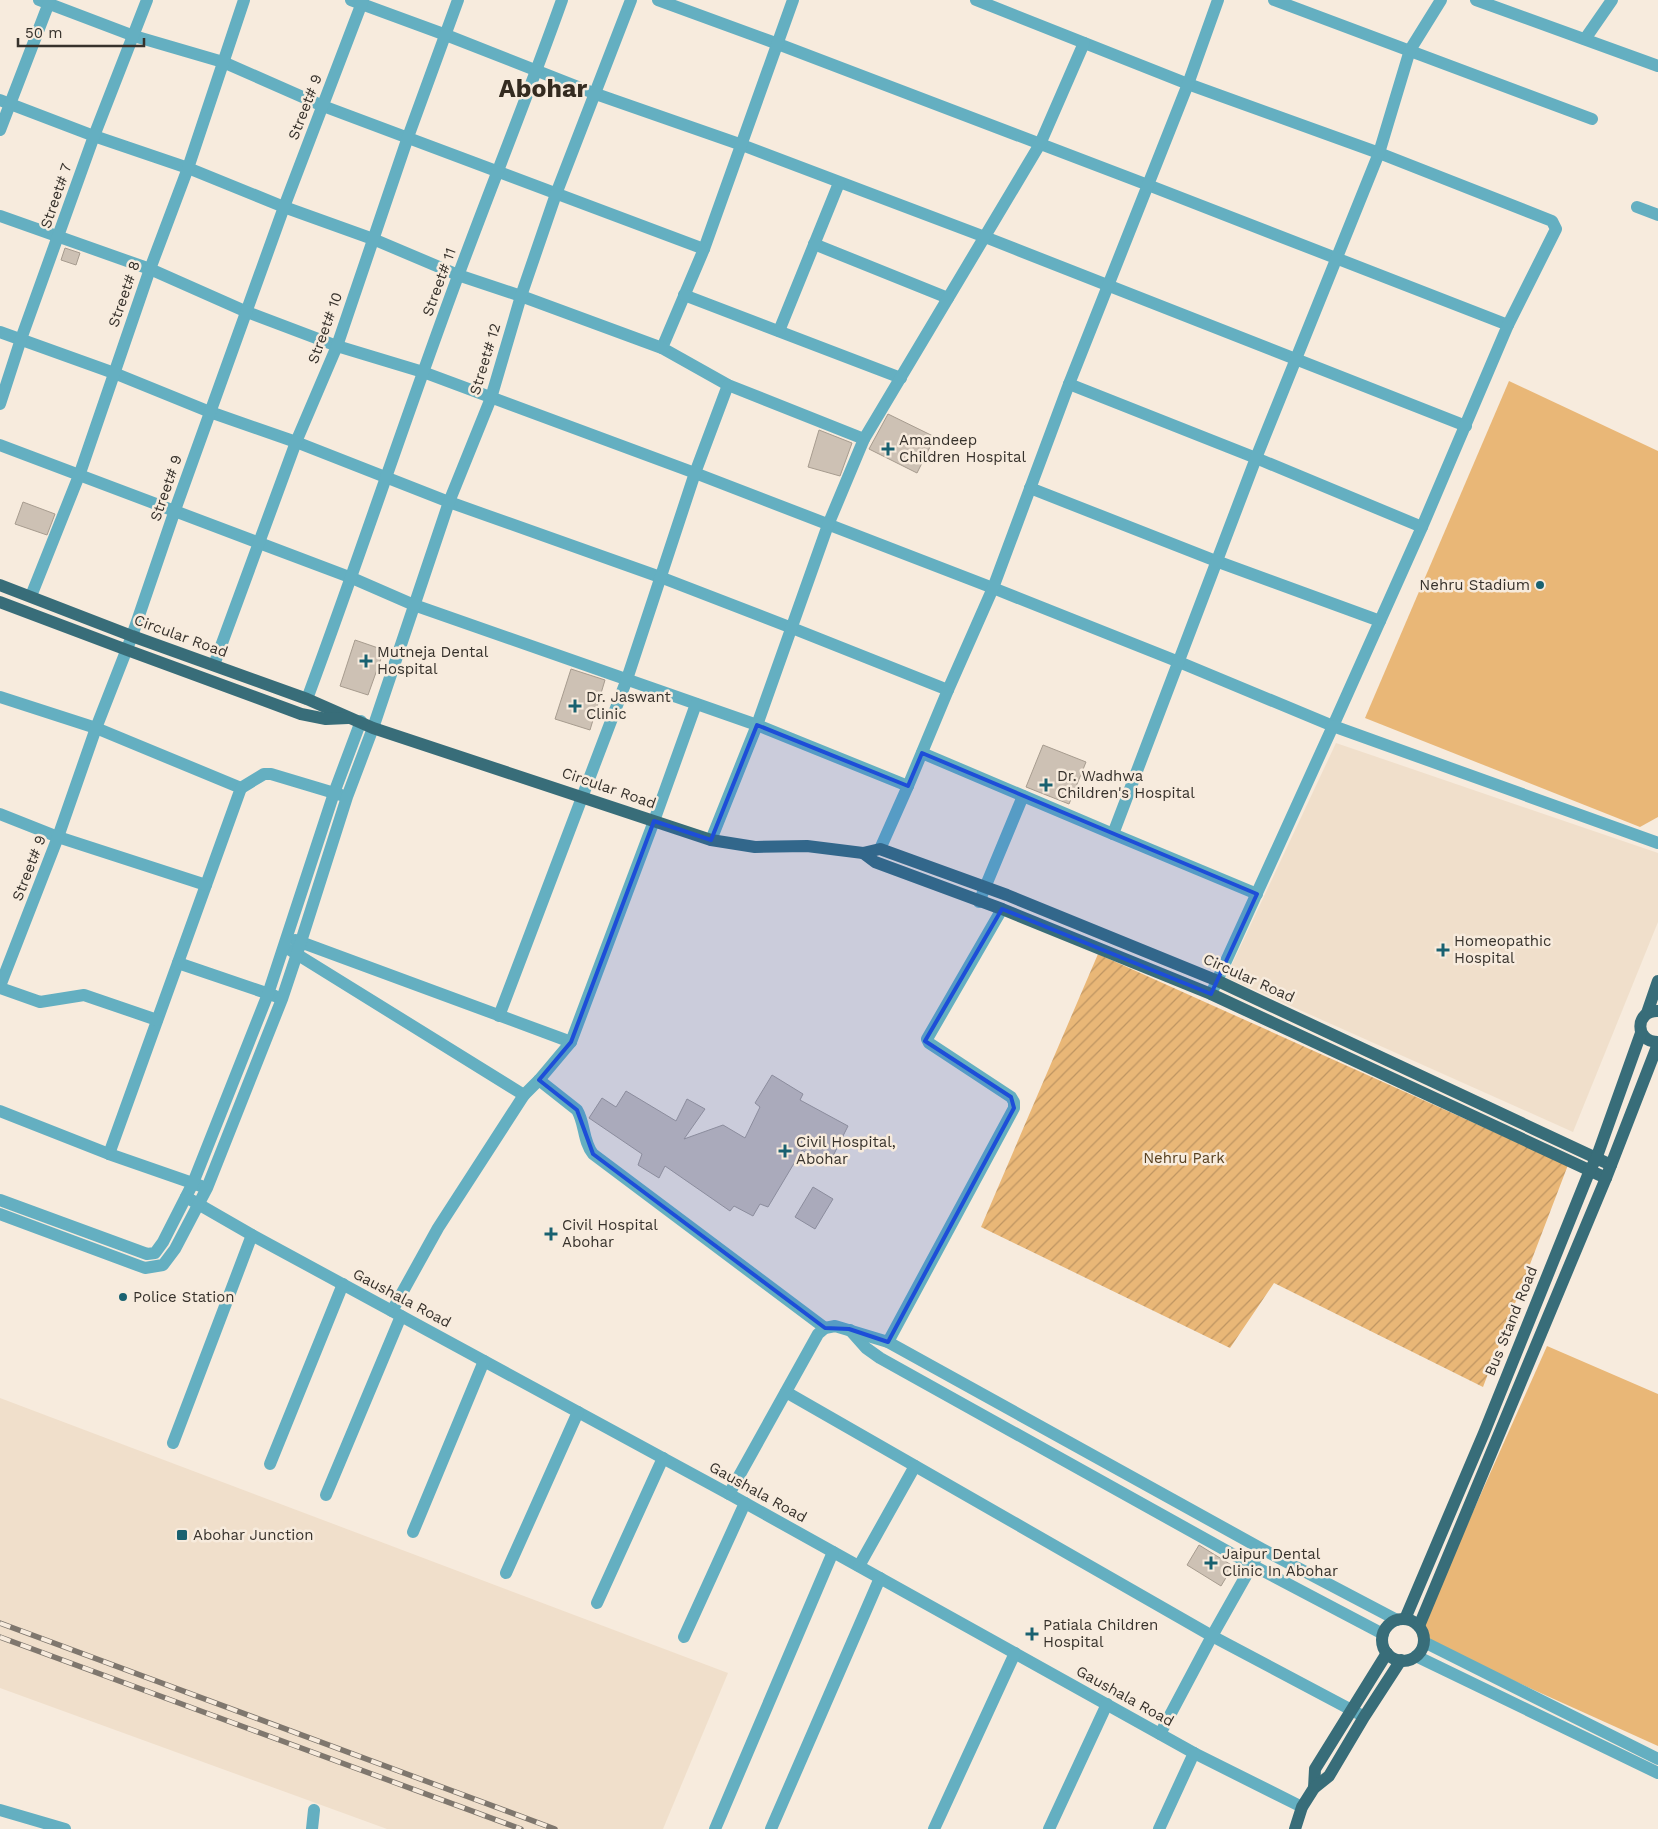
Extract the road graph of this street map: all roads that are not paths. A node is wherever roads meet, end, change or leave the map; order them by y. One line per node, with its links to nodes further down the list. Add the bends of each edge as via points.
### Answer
1 (147, 0): 18 (street, Street# 7)
2 (244, 0): 23 (street, Street# 8)
3 (458, 0): 17 (street, Street# 10)
4 (562, 0): 25 (street, Street# 11)
5 (630, 0): 27 (street, Street# 12)
6 (658, 0): 21 (street)
7 (793, 0): 21 (street)
8 (976, 0): 20 (street)
9 (1218, 0): 26 (street)
10 (1274, 0): 22 (street)
11 (1441, 0): 22 (street)
12 (1476, 0): 16 (street)
13 (1612, 0): 19 (street)
14 (46, 1): 18 (street); 28 (street)
15 (358, 1): 17 (street); 29 (street, Street# 9)
16 (1496, 3): 19 (street)
17 (446, 35): 25 (street); 33 (street, Street# 10)
18 (134, 36): 23 (street); 32 (street, Street# 7)
19 (1584, 39): 24 (street)
20 (1084, 43): 26 (street); 34 (street)
21 (778, 44): 34 (street); 35 (street)
22 (1410, 50): 30 (street); 36 (street)
23 (224, 62): 29 (street); 37 (street, Street# 8)
24 (1658, 66)
25 (537, 70): 27 (street); 38 (street, Street# 11)
26 (1188, 84): 36 (street); 40 (street)
27 (596, 94): 35 (street); 41 (street, Street# 12)
28 (5, 102): 31 (street); 32 (street)
29 (323, 106): 33 (street); 42 (street, Street# 9)
30 (1592, 119)
31 (0, 130)
32 (94, 136): 37 (street); 46 (street, Street# 7)
33 (408, 137): 38 (street); 48 (street, Street# 10)
34 (1040, 144): 40 (street); 47 (street)
35 (742, 145): 39 (street); 50 (street)
36 (1379, 153): 51 (street); 59 (street, via 1555,224 1556,229)
37 (188, 168): 42 (street); 52 (street, Street# 8)
38 (498, 172): 41 (street); 53 (street, Street# 11)
39 (838, 183): 47 (street); 49 (street)
40 (1148, 185): 51 (street); 54 (street)
41 (556, 194): 50 (street); 56 (street, Street# 12)
42 (284, 207): 48 (street); 58 (street, Street# 9)
43 (1637, 207): 44 (street)
44 (1658, 215)
45 (0, 216): 46 (street)
46 (59, 237): 52 (street); 62 (street, Street# 7)
47 (985, 237): 54 (street); 57 (street)
48 (373, 239): 53 (street); 63 (street, Street# 10)
49 (814, 244): 57 (street); 60 (street)
50 (704, 248): 55 (street)
51 (1337, 257): 59 (street); 65 (street)
52 (150, 269): 58 (street); 67 (street, Street# 8)
53 (458, 276): 56 (street); 66 (street, Street# 11)
54 (1108, 285): 65 (street); 69 (street)
55 (684, 295): 60 (street); 64 (street)
56 (521, 296): 64 (street); 71 (street, Street# 12)
57 (948, 298): 68 (street)
58 (246, 312): 63 (street); 73 (street, Street# 9)
59 (1508, 325): 74 (street)
60 (779, 331): 68 (street)
61 (0, 332): 62 (street)
62 (21, 339): 67 (street); 72 (street, Street# 7)
63 (337, 346): 66 (street); 76 (street, Street# 10)
64 (662, 348): 70 (street)
65 (1296, 360): 74 (street); 78 (street)
66 (423, 372): 71 (street); 81 (street, Street# 11)
67 (114, 373): 73 (street); 80 (street, Street# 8)
68 (901, 378): 75 (street)
69 (1069, 384): 78 (street); 82 (street)
70 (728, 385): 75 (street); 79 (street)
71 (491, 398): 79 (street); 83 (street, Street# 12)
72 (0, 404)
73 (210, 412): 76 (street); 84 (street, Street# 9)
74 (1466, 426): 86 (street)
75 (864, 440): 85 (street)
76 (296, 442): 81 (street); 87 (street, Street# 10)
77 (0, 445): 80 (street)
78 (1256, 458): 86 (street); 88 (street)
79 (695, 473): 85 (street); 89 (street)
80 (80, 474): 84 (street); 93 (street, Street# 8)
81 (386, 477): 83 (street); 90 (street, Street# 11)
82 (1030, 488): 88 (street); 92 (street)
83 (449, 502): 89 (street); 95 (street, Street# 12)
84 (175, 510): 87 (street); 98 (street, Street# 9)
85 (828, 525): 92 (street); 97 (street)
86 (1422, 527): 96 (street)
87 (259, 543): 90 (street); 101 (street, Street# 10)
88 (1216, 560): 96 (street); 100 (street)
89 (660, 577): 97 (street); 102 (street)
90 (352, 578): 95 (street); 105 (street, Street# 11)
91 (0, 585): 93 (main road, Circular Road)
92 (993, 588): 100 (street); 103 (street)
93 (31, 596): 98 (main road, Circular Road)
94 (0, 602): 99 (main road, Circular Road)
95 (414, 605): 102 (street); 111 (street, Street# 12)
96 (1380, 621): 109 (street)
97 (792, 628): 103 (street); 108 (street)
98 (132, 636): 99 (street, Street# 9); 101 (main road, Circular Road)
99 (127, 650): 107 (main road, Circular Road, via 301,714); 110 (street, Street# 9)
100 (1179, 662): 109 (street); 121 (street)
101 (214, 665): 105 (main road, Circular Road)
102 (627, 679): 106 (street); 118 (street)
103 (948, 690): 112 (street)
104 (0, 697): 110 (street)
105 (306, 699): 107 (main road, Circular Road)
106 (696, 704): 108 (street); 120 (street)
107 (356, 720): 111 (main road, Circular Road); 115 (street)
108 (757, 725): 113 (street); 123 (street)
109 (1333, 726): 124 (street); 129 (street)
110 (96, 728): 114 (street); 122 (street, Street# 9)
111 (373, 728): 117 (street, Street# 12); 118 (main road, Circular Road)
112 (922, 753): 113 (street); 116 (street)
113 (908, 786): 125 (street)
114 (241, 788): 115 (street, via 264,774 271,774); 127 (street)
115 (334, 793): 117 (street); 132 (street)
116 (1024, 796): 121 (street); 128 (street)
117 (347, 797): 133 (street, Street# 12)
118 (583, 797): 120 (main road, Circular Road); 142 (street)
119 (0, 814): 122 (street)
120 (654, 821): 123 (main road, Circular Road); 145 (street)
121 (1113, 834): 129 (street)
122 (58, 837): 127 (street); 137 (street, Street# 9)
123 (711, 840): 126 (main road, Circular Road, via 755,847 807,846)
124 (1658, 844)
125 (880, 849): 126 (main road, Circular Road); 128 (main road, Circular Road)
126 (863, 853): 130 (main road, Circular Road, via 875,862)
127 (206, 885): 134 (street)
128 (984, 887): 130 (street); 135 (main road, Circular Road)
129 (1257, 894): 135 (street)
130 (979, 902): 131 (main road, Circular Road)
131 (1002, 909): 139 (main road, Circular Road); 166 (street, via 927,1039 1011,1097 1014,1108)
132 (286, 942): 133 (street); 138 (street)
133 (299, 948): 140 (street, Street# 12); 142 (street); 148 (street)
134 (178, 963): 138 (street); 143 (street)
135 (1218, 981): 139 (street); 151 (main road, Circular Road)
136 (1658, 981): 141 (main road, Bus Stand Road)
137 (0, 987): 143 (street, via 40,1002 84,995)
138 (268, 994): 140 (street); 155 (street)
139 (1211, 994): 153 (main road, Circular Road)
140 (282, 998): 156 (street, Street# 12)
141 (1652, 1012): 144 (main road, Bus Stand Road, via 1642,1019)
142 (499, 1016): 145 (street)
143 (157, 1020): 150 (street)
144 (1641, 1033): 146 (main road, via 1645,1039); 151 (main road, Bus Stand Road)
145 (571, 1042): 147 (street)
146 (1658, 1043): 152 (main road)
147 (539, 1080): 148 (street); 164 (street, via 576,1110 593,1154)
148 (524, 1095): 163 (street, via 438,1228)
149 (0, 1111): 150 (street)
150 (109, 1154): 155 (street)
151 (1596, 1159): 152 (main road, Circular Road); 153 (main road, Bus Stand Road)
152 (1611, 1165): 154 (main road)
153 (1590, 1170): 154 (main road, Circular Road); 185 (main road, Bus Stand Road, via 1484,1434)
154 (1606, 1178): 186 (main road)
155 (194, 1183): 156 (street); 157 (street)
156 (207, 1188): 159 (street, Street# 12)
157 (186, 1197): 158 (street, via 163,1242 155,1252 147,1254); 159 (street, Gaushala Road)
158 (0, 1200)
159 (198, 1204): 160 (street, via 175,1249 163,1266 154,1268 145,1268); 161 (street, Gaushala Road)
160 (0, 1214)
161 (252, 1235): 162 (street, Gaushala Road); 170 (street)
162 (343, 1284): 163 (street, Gaushala Road); 172 (street)
163 (397, 1313): 167 (street, Gaushala Road); 175 (street)
164 (825, 1328): 165 (street); 168 (street, via 818,1334)
165 (849, 1329): 166 (street); 180 (street, via 880,1358)
166 (888, 1342): 178 (street)
167 (484, 1361): 169 (street, Gaushala Road); 177 (street)
168 (786, 1392): 173 (street); 174 (street)
169 (578, 1412): 171 (street, Gaushala Road); 182 (street)
170 (173, 1443)
171 (663, 1458): 174 (street, Gaushala Road); 184 (street)
172 (270, 1464)
173 (915, 1466): 181 (street); 188 (street)
174 (729, 1494): 176 (street, Gaushala Road)
175 (326, 1495)
176 (745, 1503): 179 (street, Gaushala Road); 189 (street)
177 (413, 1532)
178 (1262, 1549): 180 (street); 185 (street)
179 (833, 1552): 181 (street, Gaushala Road); 208 (street)
180 (1252, 1565): 187 (street); 188 (street)
181 (859, 1566): 183 (street, Gaushala Road)
182 (506, 1573)
183 (880, 1578): 191 (street, Gaushala Road); 209 (street)
184 (597, 1603)
185 (1401, 1620): 186 (main road); 187 (main road, via 1391,1623)
186 (1419, 1626): 190 (main road)
187 (1383, 1634): 192 (main road)
188 (1212, 1636): 196 (street); 198 (street)
189 (684, 1637)
190 (1424, 1642): 193 (main road); 200 (street)
191 (1014, 1652): 195 (street, Gaushala Road); 210 (street)
192 (1387, 1653): 194 (main road); 196 (main road)
193 (1416, 1656): 194 (main road); 201 (street)
194 (1401, 1660): 197 (main road)
195 (1106, 1704): 198 (street, Gaushala Road); 211 (street)
196 (1352, 1710): 197 (street); 202 (main road, via 1315,1769)
197 (1364, 1717): 202 (main road, via 1329,1776)
198 (1160, 1734): 199 (street, Gaushala Road)
199 (1194, 1753): 203 (street, Gaushala Road); 212 (street)
200 (1658, 1759)
201 (1658, 1773)
202 (1314, 1788): 203 (main road)
203 (1302, 1807): 213 (main road)
204 (0, 1810): 206 (street)
205 (314, 1810): 207 (street)
206 (65, 1829)
207 (312, 1829)
208 (715, 1829)
209 (771, 1829)
210 (934, 1829)
211 (1049, 1829)
212 (1159, 1829)
213 (1294, 1829)

